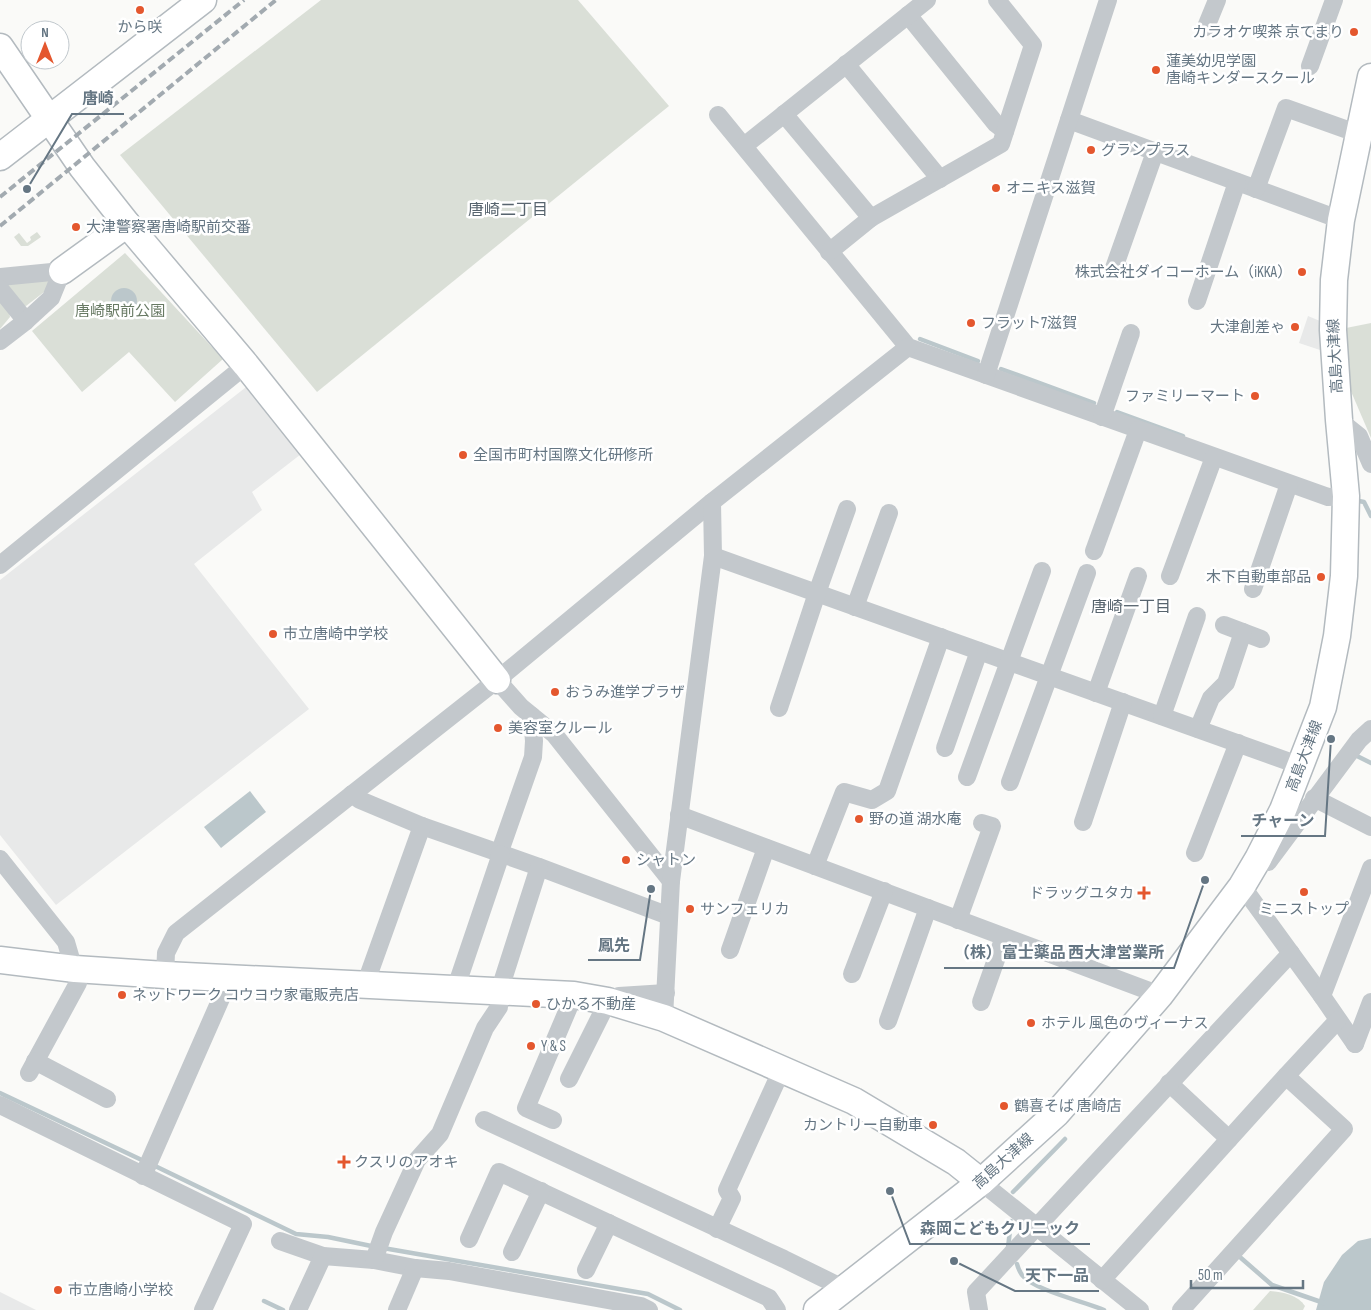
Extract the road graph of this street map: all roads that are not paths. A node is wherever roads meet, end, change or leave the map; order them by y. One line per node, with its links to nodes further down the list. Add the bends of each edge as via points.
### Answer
1 (203, 0): 15 (street)
2 (927, 0): 7 (street)
3 (997, 0): 17 (street, via 1033,45)
4 (1108, 0): 16 (street)
5 (1217, 0): 8 (street)
6 (1334, 0): 11 (street)
7 (908, 15): 10 (street); 17 (street)
8 (1206, 26)
9 (0, 47): 15 (street)
10 (846, 64): 13 (street); 22 (street)
11 (1310, 66)
12 (1371, 77): 18 (street, 高島大津線)
13 (784, 114): 19 (street); 25 (street)
14 (718, 115): 19 (street)
15 (48, 119): 21 (street); 27 (street)
16 (1069, 120): 20 (street); 39 (street)
17 (1005, 132): 22 (street, via 1001,144)
18 (1359, 134): 24 (street, via 1286,108); 26 (street, 高島大津線)
19 (744, 146): 28 (street)
20 (1155, 152): 23 (street); 29 (street, via 1114,268)
21 (0, 157)
22 (940, 179): 25 (street)
23 (1237, 182): 24 (street); 33 (street)
24 (1256, 189): 26 (street)
25 (870, 218): 28 (street)
26 (1341, 220): 41 (street, 高島大津線, via 1334,280 1333,330)
27 (127, 224): 30 (street); 38 (street)
28 (829, 252): 37 (street)
29 (1121, 270)
30 (62, 271): 31 (street); 34 (street, via 51,298)
31 (0, 276)
32 (0, 289): 34 (street)
33 (1197, 300)
34 (26, 321): 36 (street)
35 (1131, 333): 40 (street)
36 (0, 341)
37 (908, 347): 39 (street); 47 (street)
38 (246, 365): 52 (street); 68 (street)
39 (986, 375): 40 (street)
40 (1102, 417): 42 (street)
41 (1339, 420): 44 (street, via 1359,436); 46 (street, 高島大津線)
42 (1138, 430): 43 (street); 50 (street)
43 (1214, 457): 45 (street); 56 (street)
44 (1371, 464)
45 (1289, 484): 46 (street, via 1328,497); 57 (street)
46 (1346, 496): 78 (street, 高島大津線, via 1344,576 1337,636 1323,706)
47 (712, 502): 51 (street); 68 (street)
48 (847, 509): 58 (street)
49 (889, 513): 59 (street)
50 (1094, 551)
51 (713, 556): 58 (street); 83 (street)
52 (0, 566)
53 (1042, 571): 66 (street)
54 (1087, 573): 67 (street)
55 (1138, 576): 69 (street)
56 (1170, 576)
57 (1253, 589)
58 (817, 593): 59 (street); 71 (street)
59 (855, 607): 63 (street)
60 (1197, 616): 73 (street)
61 (1224, 625): 62 (street)
62 (1243, 632): 64 (street); 74 (street, via 1226,683 1211,698)
63 (941, 637): 65 (street); 93 (street, via 887,791 872,800 844,792)
64 (1261, 639)
65 (979, 651): 66 (street); 77 (street)
66 (1008, 662): 67 (street); 79 (street)
67 (1049, 676): 69 (street); 80 (street)
68 (497, 680): 72 (street); 81 (street)
69 (1096, 693): 70 (street)
70 (1123, 702): 73 (street); 84 (street)
71 (779, 708)
72 (532, 716): 90 (street, via 533,757); 96 (street, via 554,734)
73 (1162, 716): 74 (street)
74 (1198, 729): 76 (street)
75 (1371, 729): 82 (street)
76 (1238, 743): 78 (street); 89 (street)
77 (944, 748)
78 (1301, 766): 92 (street, 高島大津線)
79 (968, 777)
80 (1010, 782)
81 (352, 794): 86 (street); 108 (street, via 176,933 166,953)
82 (1314, 798): 87 (street); 92 (street, via 1268,862)
83 (679, 815): 88 (street); 96 (street)
84 (1083, 822)
85 (982, 823): 101 (street, via 992,826)
86 (422, 826): 90 (street); 110 (street)
87 (1371, 827)
88 (766, 848): 93 (street); 103 (street)
89 (1196, 853)
90 (500, 854): 94 (street); 111 (street)
91 (0, 859): 106 (street, via 66,942)
92 (1258, 859): 97 (street, 高島大津線)
93 (815, 866): 98 (street)
94 (539, 867): 100 (street); 112 (street)
95 (1371, 868): 115 (street)
96 (671, 881): 100 (street)
97 (1242, 886): 104 (street); 114 (street, 高島大津線)
98 (884, 891): 99 (street); 107 (street)
99 (928, 908): 101 (street); 121 (street)
100 (669, 916): 119 (street)
101 (958, 920): 102 (street)
102 (1004, 937): 114 (street); 117 (street)
103 (730, 950)
104 (1291, 953): 115 (street); 125 (street)
105 (0, 960): 106 (street)
106 (74, 969): 108 (street); 126 (street, via 78,983 32,1067)
107 (852, 974)
108 (165, 975): 109 (street)
109 (230, 978): 110 (street); 131 (street)
110 (365, 985): 111 (street)
111 (455, 990): 112 (street)
112 (499, 992): 113 (street); 141 (street, via 499,1007 485,1028 440,1134 417,1160)
113 (574, 995): 116 (street); 129 (street, via 526,1108)
114 (1160, 995): 132 (street, 高島大津線, via 1057,1113)
115 (1322, 996): 120 (street)
116 (608, 1001): 119 (street); 124 (street)
117 (981, 1002)
118 (1371, 1002): 120 (street, via 1355,1044)
119 (665, 1006): 122 (street)
120 (1338, 1020): 123 (street)
121 (888, 1021)
122 (782, 1068): 132 (street, via 854,1101 956,1162); 136 (street, via 727,1190 732,1198)
123 (1286, 1076): 130 (street); 154 (street, via 1344,1129)
124 (568, 1080)
125 (1170, 1084): 130 (street); 135 (street)
126 (108, 1099)
127 (0, 1105): 131 (street)
128 (484, 1120): 136 (street)
129 (553, 1120)
130 (1229, 1139): 144 (street)
131 (144, 1175): 146 (street, via 243,1224)
132 (981, 1182): 135 (street); 145 (street, 高島大津線)
133 (541, 1191): 134 (street); 137 (street, via 499,1172); 139 (street)
134 (609, 1223): 143 (street); 150 (street, via 769,1298)
135 (1037, 1227): 144 (street); 152 (street, via 976,1292)
136 (717, 1229): 145 (street)
137 (469, 1239)
138 (280, 1241): 140 (street)
139 (512, 1252)
140 (323, 1256): 141 (street); 147 (street)
141 (374, 1258): 142 (street)
142 (415, 1268): 148 (street); 149 (street, via 449,1271)
143 (586, 1270)
144 (1102, 1280): 153 (street)
145 (845, 1289): 151 (street, 高島大津線)
146 (203, 1310)
147 (298, 1310)
148 (397, 1310)
149 (649, 1310)
150 (777, 1310)
151 (817, 1310)
152 (979, 1310)
153 (1140, 1310)
154 (1181, 1310)

